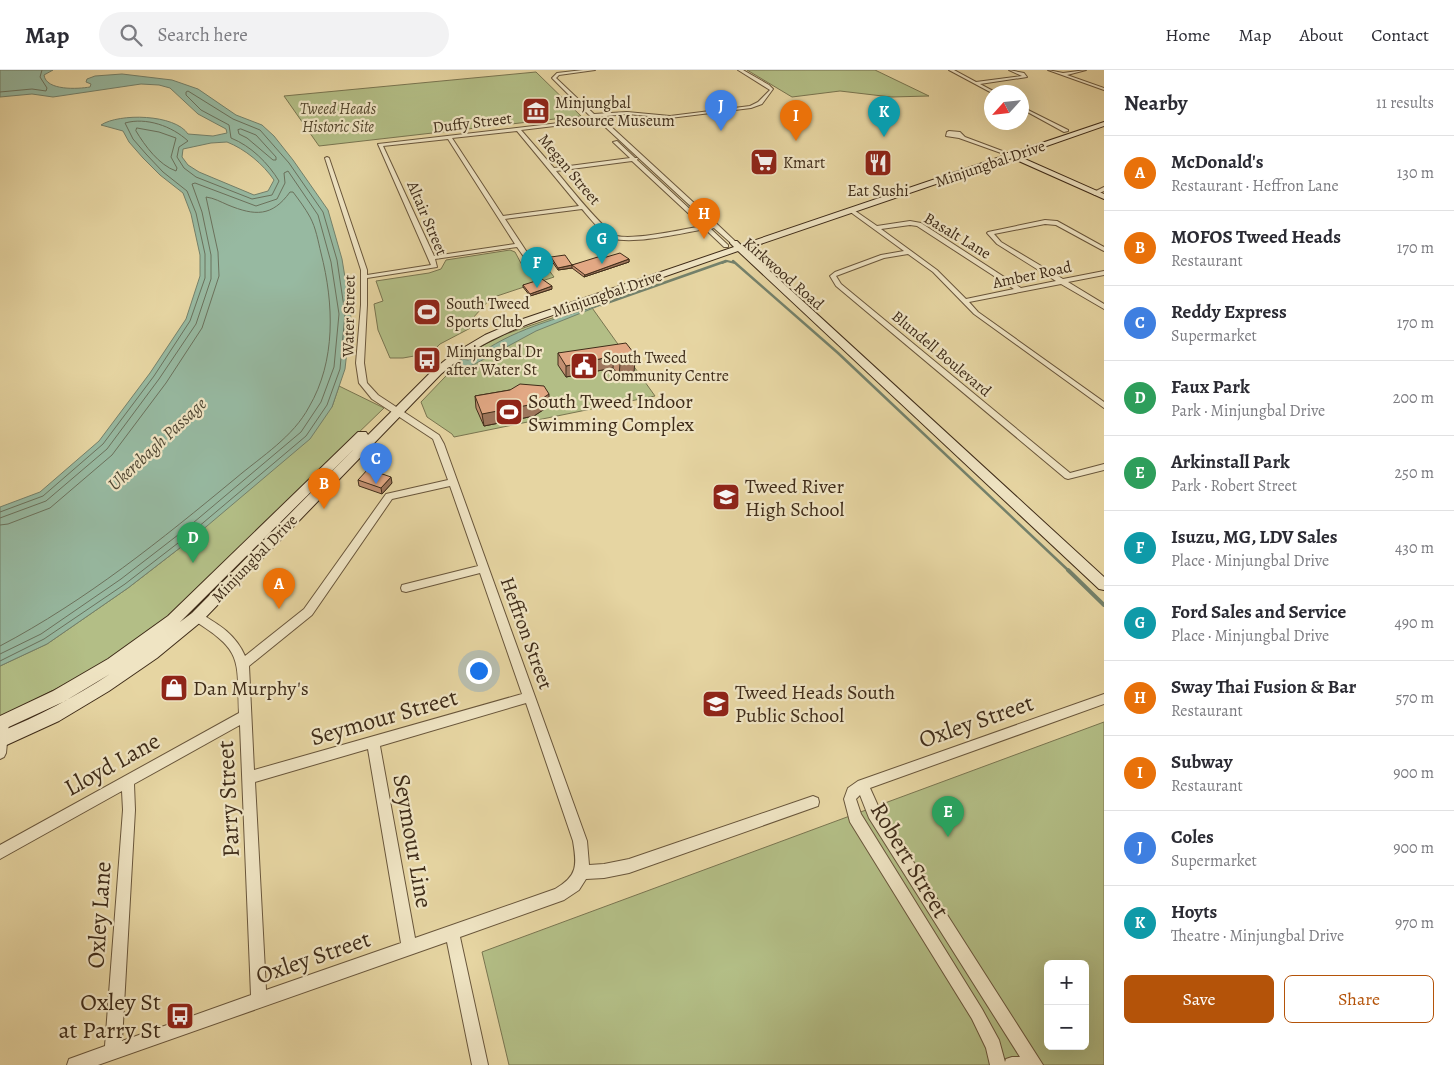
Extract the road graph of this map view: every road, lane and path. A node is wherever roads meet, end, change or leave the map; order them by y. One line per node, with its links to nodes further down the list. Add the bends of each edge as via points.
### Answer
1 (593, 70): 12 (street, Kirkwood Road, via 558,74 554,79)
2 (740, 70): 12 (street, Duffy Street, via 772,90 756,106 670,117 637,114)
3 (951, 70): 8 (street)
4 (1011, 70): 8 (street, via 1025,78)
5 (1050, 70): 7 (street)
6 (1084, 70): 7 (street)
7 (1061, 74): 10 (street)
8 (975, 83): 9 (street)
9 (984, 88)
10 (1104, 90)
11 (1029, 112): 16 (street)
12 (594, 118): 15 (street, Duffy Street); 23 (street, Kirkwood Road, via 604,123); 24 (street, Kirkwood Road, via 595,124)
13 (1104, 118): 16 (main road, Minjungbal Drive)
14 (1104, 124): 21 (main road, Minjungbal Drive)
15 (518, 129): 17 (street, Duffy Street); 26 (street, Megan Street)
16 (1066, 131): 20 (main road, Minjungbal Drive)
17 (449, 137): 19 (street, Duffy Street); 32 (street)
18 (961, 137): 20 (street)
19 (380, 145): 40 (street, Altair Street)
20 (1003, 152): 21 (main road); 31 (main road, Minjungbal Drive)
21 (1011, 155): 25 (main road, Minjungbal Drive); 28 (main road)
22 (327, 158): 43 (street, Water Street)
23 (643, 159): 24 (street); 33 (street, Kirkwood Road)
24 (633, 160): 26 (street); 34 (street, Kirkwood Road)
25 (997, 160): 28 (main road, via 1019,163); 31 (main road, Minjungbal Drive)
26 (553, 170): 30 (street, Megan Street)
27 (1104, 188): 28 (street)
28 (1092, 192): 29 (main road)
29 (1104, 197)
30 (583, 207): 32 (street); 34 (street, Megan Street, via 609,234 620,238)
31 (847, 207): 35 (street); 37 (main road, Minjungbal Drive)
32 (501, 218): 36 (street)
33 (716, 226): 34 (street, Megan Street); 37 (street, Kirkwood Road)
34 (705, 228): 37 (street, Kirkwood Road)
35 (875, 228): 39 (street); 45 (street, Basalt Lane, via 919,224)
36 (518, 245): 40 (street); 41 (street)
37 (733, 247): 49 (main road, Minjungbal Drive, via 482,339 452,358); 53 (main road, Kirkwood Road)
38 (1104, 248): 44 (street, via 1057,223 1044,222 990,233 999,243)
39 (909, 252): 46 (street, via 935,271); 50 (street, Blundell Boulevard, via 874,260 838,273 834,279 1068,476)
40 (432, 258): 43 (street, Altair Street, via 435,266)
41 (531, 263)
42 (1104, 273): 44 (street, Amber Road)
43 (364, 277): 49 (street, Water Street, via 361,376 368,390)
44 (1062, 281): 45 (street, Amber Road); 47 (street)
45 (1020, 290): 46 (street, Amber Road)
46 (965, 302): 48 (street)
47 (1104, 307)
48 (1104, 406)
49 (395, 409): 51 (street, Heffron Street, via 436,437); 55 (main road, Minjungbal Drive); 60 (main road, Minjungbal Drive, via 173,620 113,664)
50 (1104, 467)
51 (453, 482): 52 (street, Heffron Street); 56 (street, via 389,496 308,612)
52 (484, 568): 54 (street); 57 (street, Heffron Street)
53 (1104, 585)
54 (406, 588)
55 (198, 616): 56 (street, Parry Street, via 228,636 238,649); 60 (main road, Minjungbal Drive, via 130,670 85,698)
56 (243, 664): 59 (street, Parry Street)
57 (530, 697): 61 (street, Seymour Street); 67 (street, Heffron Street, via 580,841)
58 (1104, 699): 64 (street, Oxley Street)
59 (246, 715): 62 (street, Parry Street); 63 (street, Lloyd Lane)
60 (1, 736)
61 (373, 742): 62 (street, Seymour Street); 69 (street, Seymour Line)
62 (250, 777): 70 (street, Parry Street)
63 (128, 781): 66 (street, Lloyd Lane); 71 (street, Oxley Lane, via 129,810)
64 (862, 785): 74 (street, Robert Street, via 851,795 853,812 977,1014 993,1046); 77 (street, Robert Street, via 874,813)
65 (813, 802): 67 (street, via 629,866)
66 (0, 852)
67 (583, 872): 68 (street, Oxley Street, via 578,882 566,891)
68 (452, 932): 69 (street, Oxley Street); 73 (street)
69 (409, 947): 70 (street, Oxley Street)
70 (259, 1000): 71 (street, Oxley Street)
71 (112, 1052): 72 (street, Oxley Street)
72 (75, 1065)
73 (480, 1065)
74 (998, 1065)
75 (1012, 1065): 76 (street)
76 (1026, 1065)
77 (1035, 1065)

